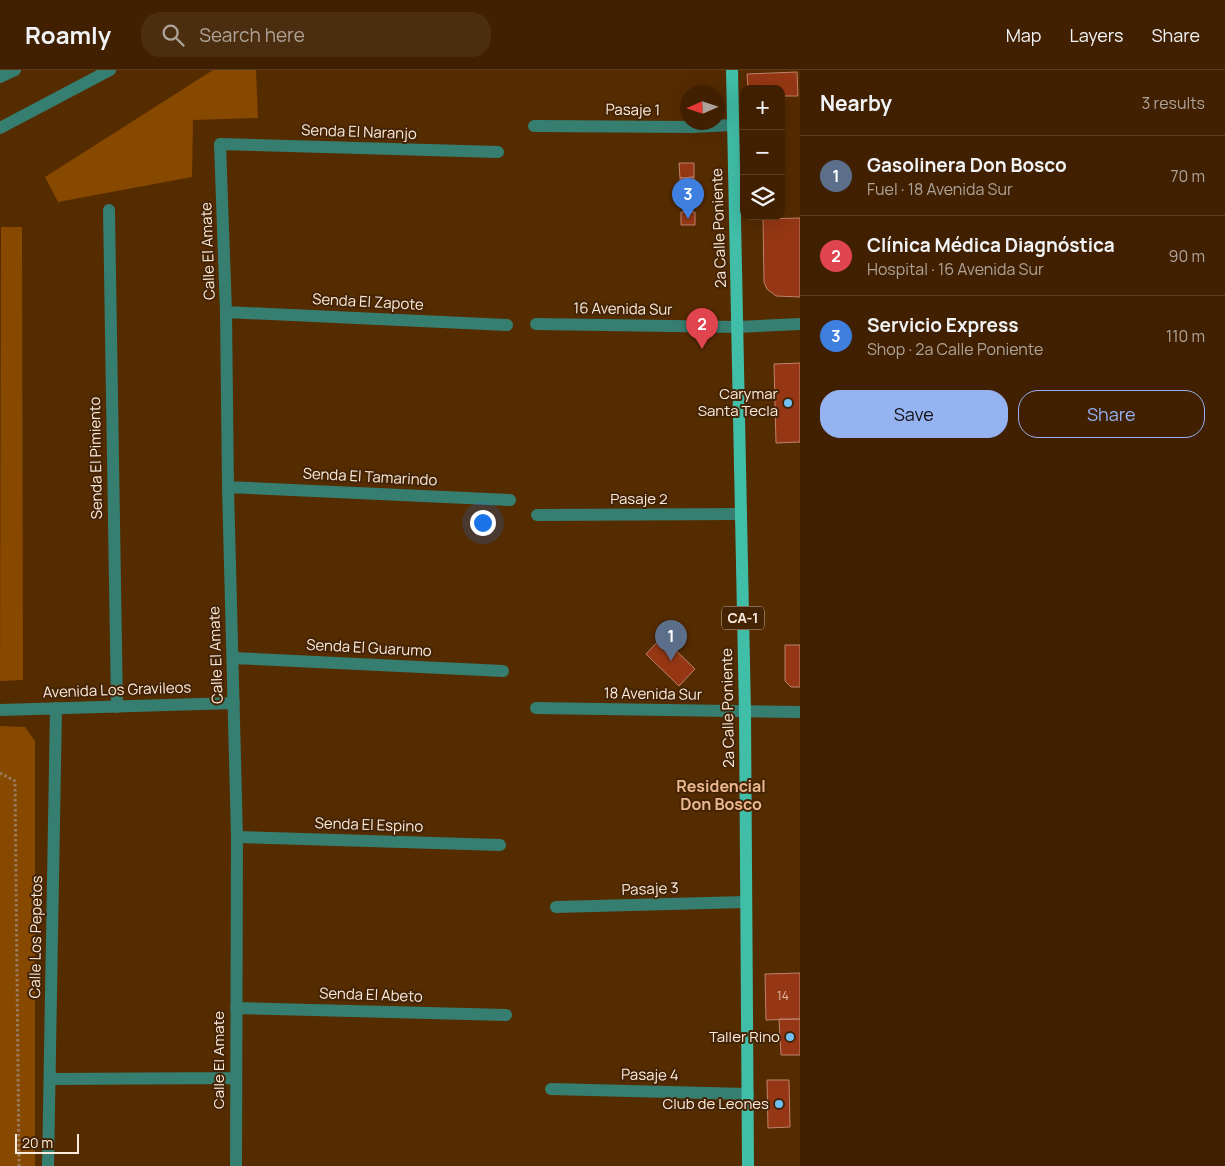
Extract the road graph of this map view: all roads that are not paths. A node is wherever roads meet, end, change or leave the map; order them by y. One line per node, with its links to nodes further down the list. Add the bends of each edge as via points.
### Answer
1 (15, 70): 4 (street)
2 (110, 70): 7 (street)
3 (732, 70): 5 (main road, 2a Calle Poniente / CA-1)
4 (0, 77)
5 (733, 125): 6 (street, Pasaje 1); 15 (main road, 2a Calle Poniente / CA-1)
6 (534, 126)
7 (0, 128)
8 (220, 144): 9 (street, Senda El Naranjo); 11 (street, Calle El Amate)
9 (498, 152)
10 (109, 210): 23 (street, Senda El Pimiento)
11 (226, 312): 14 (street, Senda El Zapote); 16 (street, Calle El Amate)
12 (536, 324): 15 (street, 16 Avenida Sur)
13 (800, 324): 15 (street, 16 Avenida Sur)
14 (507, 325)
15 (738, 327): 18 (main road, 2a Calle Poniente / CA-1)
16 (228, 486): 17 (street, Senda El Tamarindo); 20 (street, Calle El Amate)
17 (510, 500)
18 (741, 514): 19 (street, Pasaje 2); 27 (main road, 2a Calle Poniente / CA-1)
19 (537, 516)
20 (233, 658): 21 (street, Senda El Guarumo); 22 (street, Calle El Amate)
21 (503, 671)
22 (234, 703): 23 (street, Avenida Los Gravileos); 29 (street, Calle El Amate)
23 (117, 706): 24 (street, Avenida Los Gravileos)
24 (56, 708): 26 (street, Avenida Los Gravileos); 36 (street, Calle Los Pepetos)
25 (536, 708): 27 (street, 18 Avenida Sur)
26 (0, 710)
27 (745, 712): 28 (street, 18 Avenida Sur); 31 (main road, 2a Calle Poniente / CA-1)
28 (800, 712)
29 (238, 837): 30 (street, Senda El Espino); 33 (street, Calle El Amate)
30 (500, 845)
31 (745, 902): 32 (street, Pasaje 3); 38 (main road, 2a Calle Poniente / CA-1)
32 (556, 908)
33 (236, 1008): 34 (street, Senda El Abeto); 35 (street, Calle El Amate)
34 (506, 1015)
35 (235, 1078): 36 (street); 40 (street, Calle El Amate)
36 (50, 1079): 39 (street, Calle Los Pepetos)
37 (551, 1089): 38 (street, Pasaje 4)
38 (748, 1094): 41 (main road, 2a Calle Poniente / CA-1)
39 (48, 1166)
40 (236, 1166)
41 (748, 1166)

